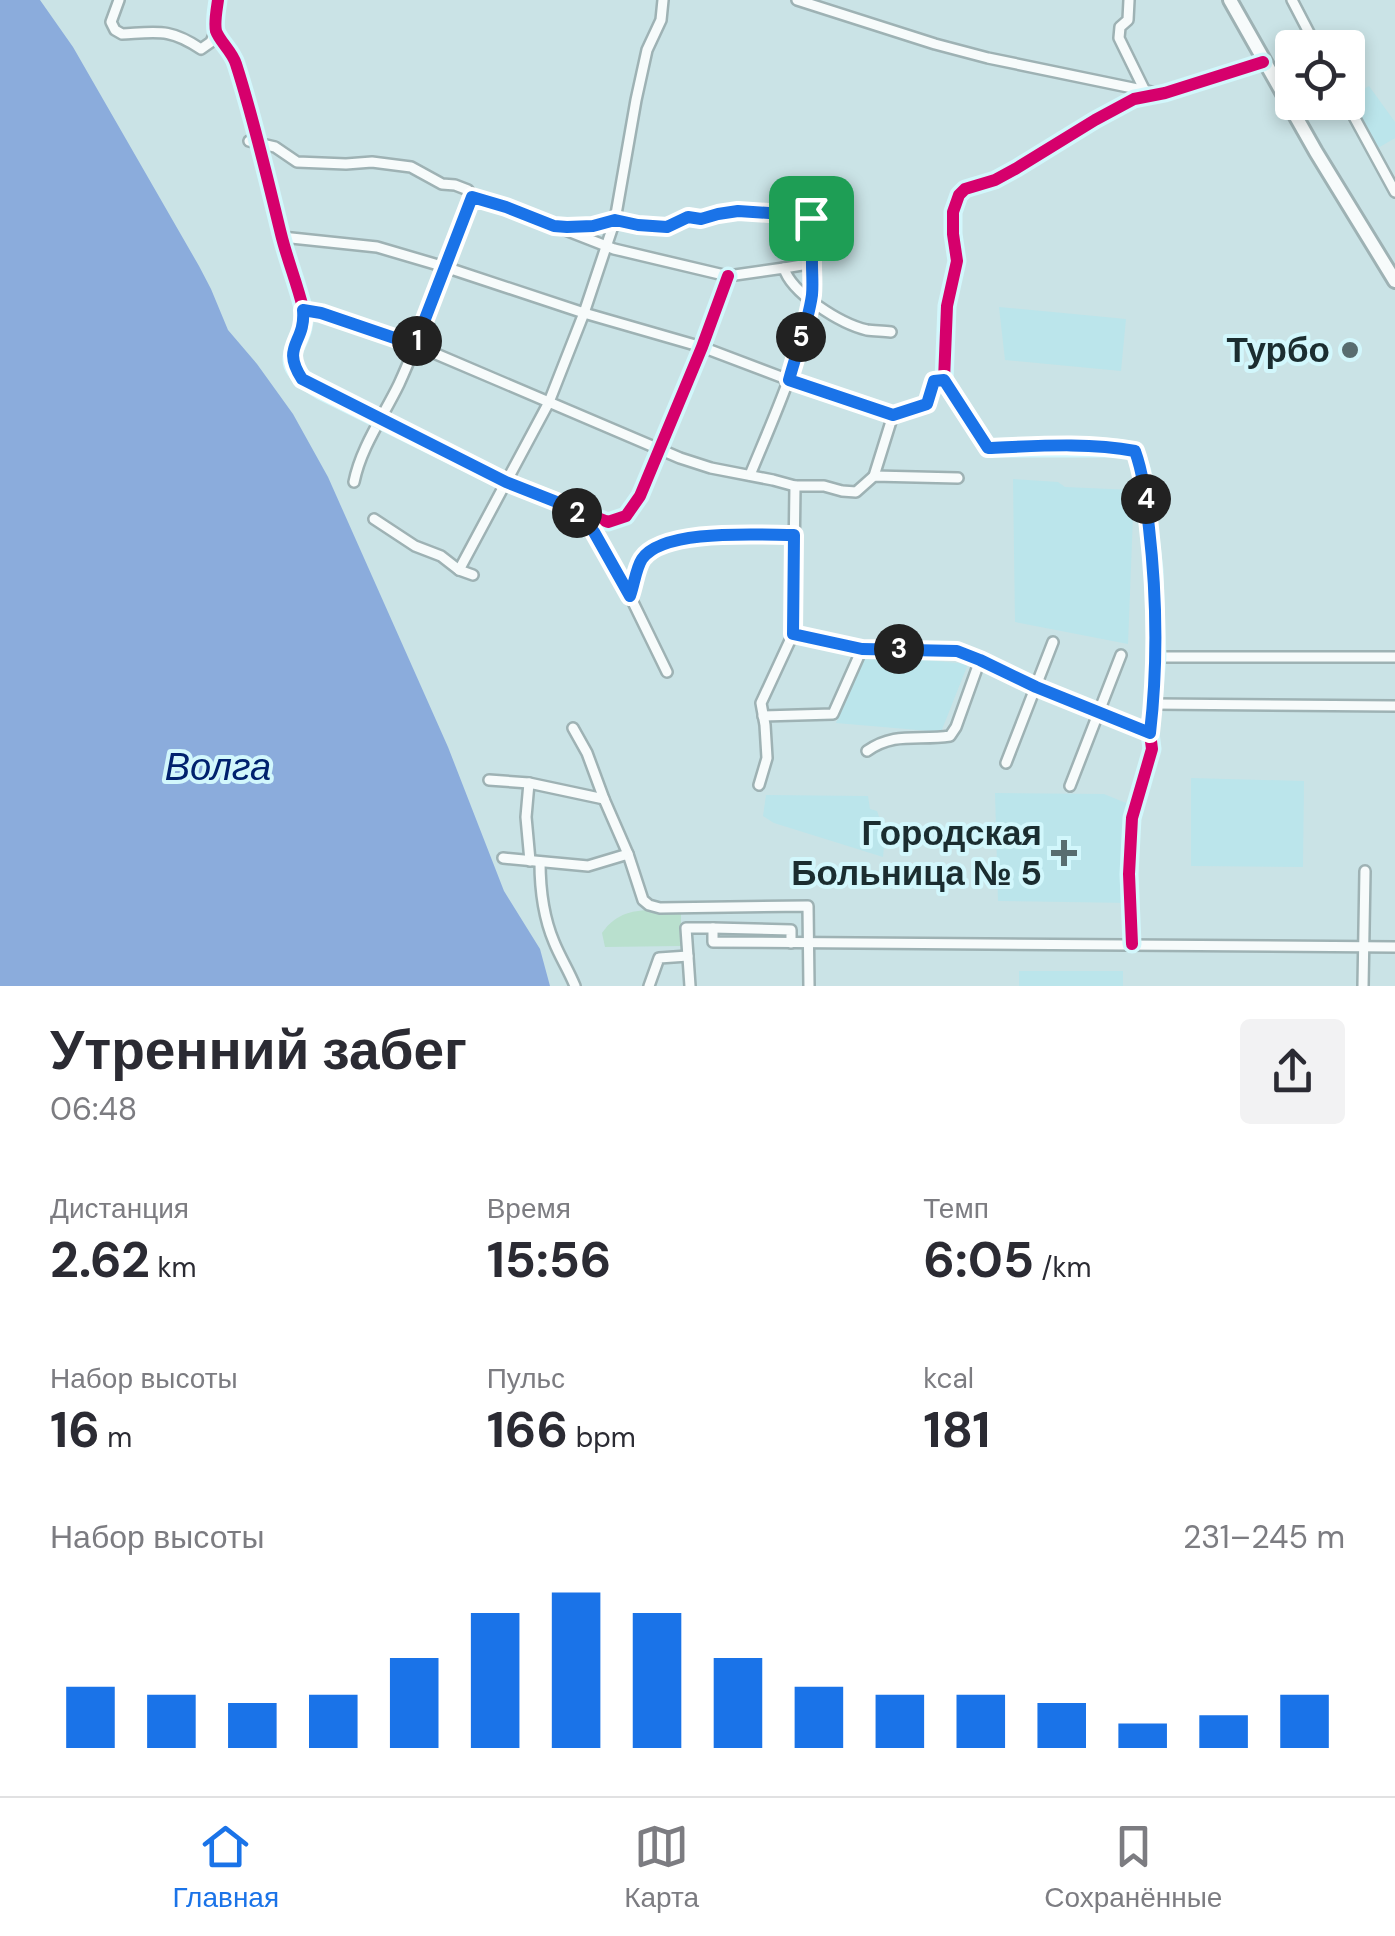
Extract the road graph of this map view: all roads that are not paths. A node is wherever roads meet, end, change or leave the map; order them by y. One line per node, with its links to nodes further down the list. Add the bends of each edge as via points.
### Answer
1 (119, 0): 8 (street, via 111,22 122,34 169,32 201,49)
2 (218, 0): 8 (street)
3 (664, 0): 19 (street, via 647,50)
4 (797, 0): 11 (street, via 988,58)
5 (1128, 0): 11 (street, via 1119,38)
6 (1230, 0): 10 (highway)
7 (1292, 0): 9 (street)
8 (216, 30): 14 (street, via 234,57)
9 (1308, 30)
10 (1263, 62): 12 (street); 27 (highway)
11 (1145, 91): 12 (street)
12 (1165, 92): 35 (street, via 1134,100 959,194)
13 (1356, 120): 15 (street)
14 (255, 141): 16 (street, via 296,162 412,168); 21 (street)
15 (1395, 192)
16 (472, 197): 20 (street); 24 (street)
17 (820, 208): 18 (street)
18 (811, 218): 19 (street, via 738,211 688,217 667,227); 23 (street, via 818,244)
19 (615, 220): 20 (street); 22 (street)
20 (554, 226): 22 (street)
21 (282, 237): 24 (street, via 376,248); 29 (street)
22 (607, 247): 26 (street); 30 (street)
23 (811, 258): 25 (street); 28 (street)
24 (445, 266): 30 (street); 32 (street)
25 (784, 268): 26 (street); 28 (street, via 787,280)
26 (728, 276): 33 (street)
27 (1395, 280)
28 (811, 300): 31 (street, via 849,323); 34 (street)
29 (303, 310): 32 (street); 38 (street, via 291,354 302,379)
30 (584, 313): 33 (street); 36 (street)
31 (891, 332)
32 (415, 345): 36 (street); 38 (street)
33 (702, 347): 34 (street); 39 (street)
34 (789, 380): 37 (street); 40 (street)
35 (944, 380): 37 (street, via 934,381 927,404); 56 (street, via 988,448 1135,451 1146,497)
36 (548, 402): 39 (street); 44 (street)
37 (893, 415): 41 (street)
38 (381, 418): 43 (street); 44 (street)
39 (660, 448): 40 (street); 46 (street, via 626,516 608,522)
40 (750, 476): 45 (street)
41 (874, 476): 42 (street); 45 (street, via 856,492)
42 (958, 478)
43 (354, 482)
44 (506, 482): 46 (street); 49 (street)
45 (795, 486): 48 (street)
46 (572, 508): 51 (street, via 594,532)
47 (374, 519): 49 (street)
48 (794, 535): 51 (street, via 695,536 654,548 641,560); 52 (street)
49 (458, 570): 50 (street)
50 (473, 575)
51 (630, 596): 59 (street)
52 (793, 634): 54 (street); 64 (street, via 761,703)
53 (1054, 642): 60 (street)
54 (862, 649): 58 (street, via 957,651); 64 (street, via 833,714)
55 (1121, 655): 63 (street)
56 (1157, 657): 57 (street); 61 (street)
57 (1395, 657)
58 (980, 660): 60 (street); 67 (street, via 950,736 892,738)
59 (667, 672)
60 (1036, 687): 63 (street); 68 (street)
61 (1154, 704): 62 (street); 66 (street)
62 (1395, 706)
63 (1100, 712): 66 (street); 72 (street)
64 (763, 716): 71 (street, via 766,758)
65 (573, 728): 73 (street)
66 (1150, 733): 81 (street, via 1152,750 1132,818)
67 (868, 751)
68 (1006, 763)
69 (489, 780): 70 (street)
70 (529, 783): 73 (street); 76 (street, via 526,817)
71 (759, 785)
72 (1070, 786)
73 (604, 799): 74 (street)
74 (628, 854): 76 (street, via 588,866); 80 (street, via 649,905 808,906)
75 (503, 858): 76 (street)
76 (535, 862): 85 (street, via 544,914)
77 (1365, 871): 82 (street)
78 (712, 928): 79 (street, via 713,942); 79 (street, via 791,930); 84 (street, via 686,928)
79 (790, 943): 80 (street)
80 (809, 943): 81 (street); 88 (street)
81 (1132, 944): 82 (street)
82 (1362, 946): 83 (street); 89 (street)
83 (1395, 946)
84 (688, 956): 86 (street, via 659,958); 87 (street)
85 (575, 986)
86 (649, 986)
87 (690, 986)
88 (809, 986)
89 (1362, 986)

